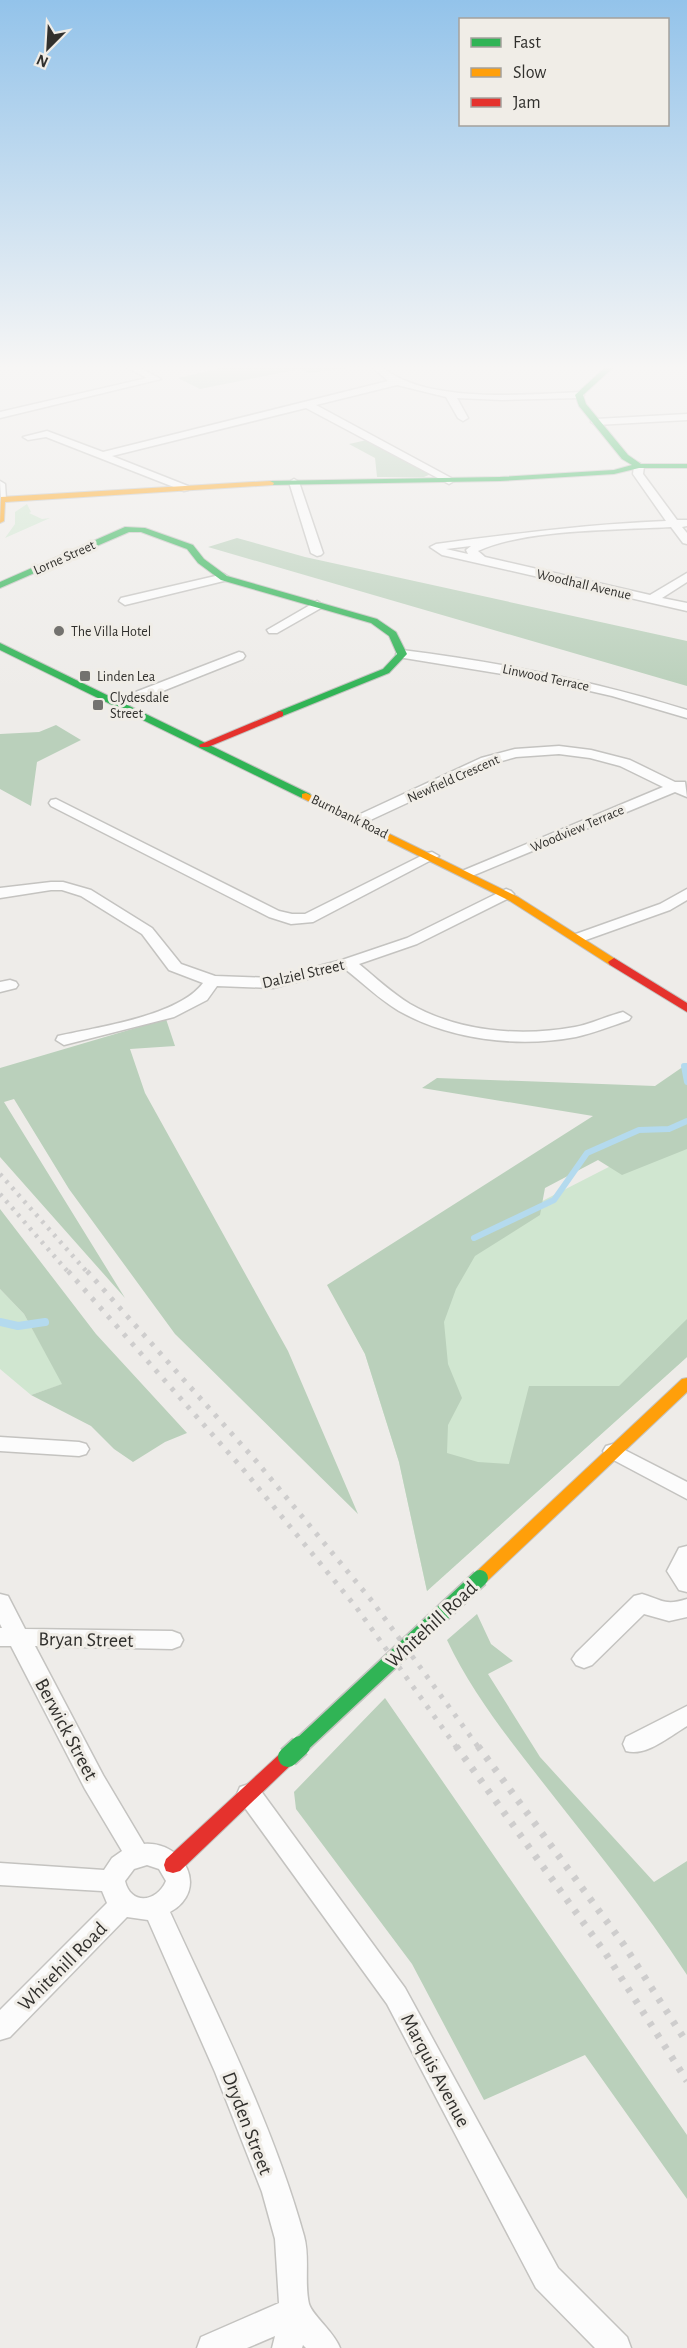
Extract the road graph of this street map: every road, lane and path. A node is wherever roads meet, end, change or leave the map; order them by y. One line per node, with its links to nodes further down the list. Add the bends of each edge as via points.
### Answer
1 (146, 474): 8 (street)
2 (435, 474): 5 (street)
3 (585, 474): 5 (main road)
4 (638, 474): 12 (street)
5 (449, 481): 6 (main road)
6 (294, 482): 8 (main road); 15 (street)
7 (0, 484): 9 (street)
8 (184, 488): 9 (main road)
9 (1, 500): 10 (main road)
10 (0, 521)
11 (687, 523): 12 (street)
12 (673, 524): 13 (street); 14 (street, via 566,531)
13 (687, 541)
14 (482, 544): 16 (street, via 472,550); 16 (street, Woodhall Avenue, via 436,547 442,552)
15 (317, 553)
16 (481, 560): 20 (street, Woodhall Avenue)
17 (687, 577): 20 (street)
18 (224, 578): 19 (main road, Lorne Street, via 190,547 129,529); 21 (street); 22 (main road)
19 (0, 585)
20 (652, 599): 23 (street, Woodhall Avenue)
21 (125, 600)
22 (317, 605): 24 (street); 26 (main road, via 389,628 398,638)
23 (687, 607)
24 (273, 630)
25 (0, 646): 28 (main road, Burnbank Road)
26 (402, 654): 29 (street, Linwood Terrace, via 567,680); 30 (main road, via 387,671)
27 (239, 656): 28 (street)
28 (120, 703): 30 (main road, Burnbank Road)
29 (687, 714)
30 (204, 745): 33 (main road, Burnbank Road)
31 (683, 788): 33 (street, Newfield Crescent, via 625,763 591,754 559,750 515,753 486,761); 35 (street, Woodview Terrace)
32 (56, 803): 34 (street, via 274,914 291,919 308,919)
33 (359, 820): 34 (main road, Burnbank Road)
34 (432, 856): 35 (main road, Burnbank Road)
35 (467, 874): 37 (main road, Burnbank Road)
36 (0, 893): 41 (street, Dalziel Street, via 63,886 86,893 147,931 175,967)
37 (506, 894): 39 (main road, Burnbank Road); 40 (street, Dalziel Street, via 412,941)
38 (687, 894): 39 (street, via 665,907)
39 (578, 938): 42 (main road, Burnbank Road)
40 (348, 963): 41 (street, Dalziel Street, via 273,982); 43 (street, via 406,1008 463,1030 504,1035 557,1034)
41 (213, 981): 44 (street, via 201,997 174,1012)
42 (687, 1008)
43 (623, 1017)
44 (64, 1040)
45 (687, 1383): 48 (main road, Whitehill Road)
46 (0, 1444): 47 (street)
47 (79, 1449)
48 (613, 1451): 49 (street); 59 (main road, Whitehill Road, bridge)
49 (687, 1491)
50 (687, 1554): 51 (street, via 678,1571)
51 (687, 1584)
52 (0, 1602): 54 (street, Berwick Street)
53 (687, 1608): 56 (street, via 672,1614 642,1602)
54 (10, 1637): 55 (street, Bryan Street); 60 (street, Berwick Street)
55 (172, 1640)
56 (584, 1659)
57 (687, 1715): 58 (street)
58 (635, 1744)
59 (249, 1794): 61 (main road, Whitehill Road); 70 (street, Marquis Avenue, via 396,1996 547,2278)
60 (137, 1856): 61 (street, via 157,1855); 63 (street, via 120,1865)
61 (173, 1865): 64 (street, via 177,1889)
62 (0, 1874): 63 (street)
63 (118, 1893): 64 (street, via 138,1910); 65 (street, Whitehill Road)
64 (156, 1908): 66 (street, Dryden Street, via 229,2072 276,2192 290,2239)
65 (0, 2028)
66 (295, 2312): 67 (street); 68 (street, Dryden Street); 69 (street)
67 (212, 2348)
68 (287, 2348)
69 (325, 2348)
70 (616, 2348)

